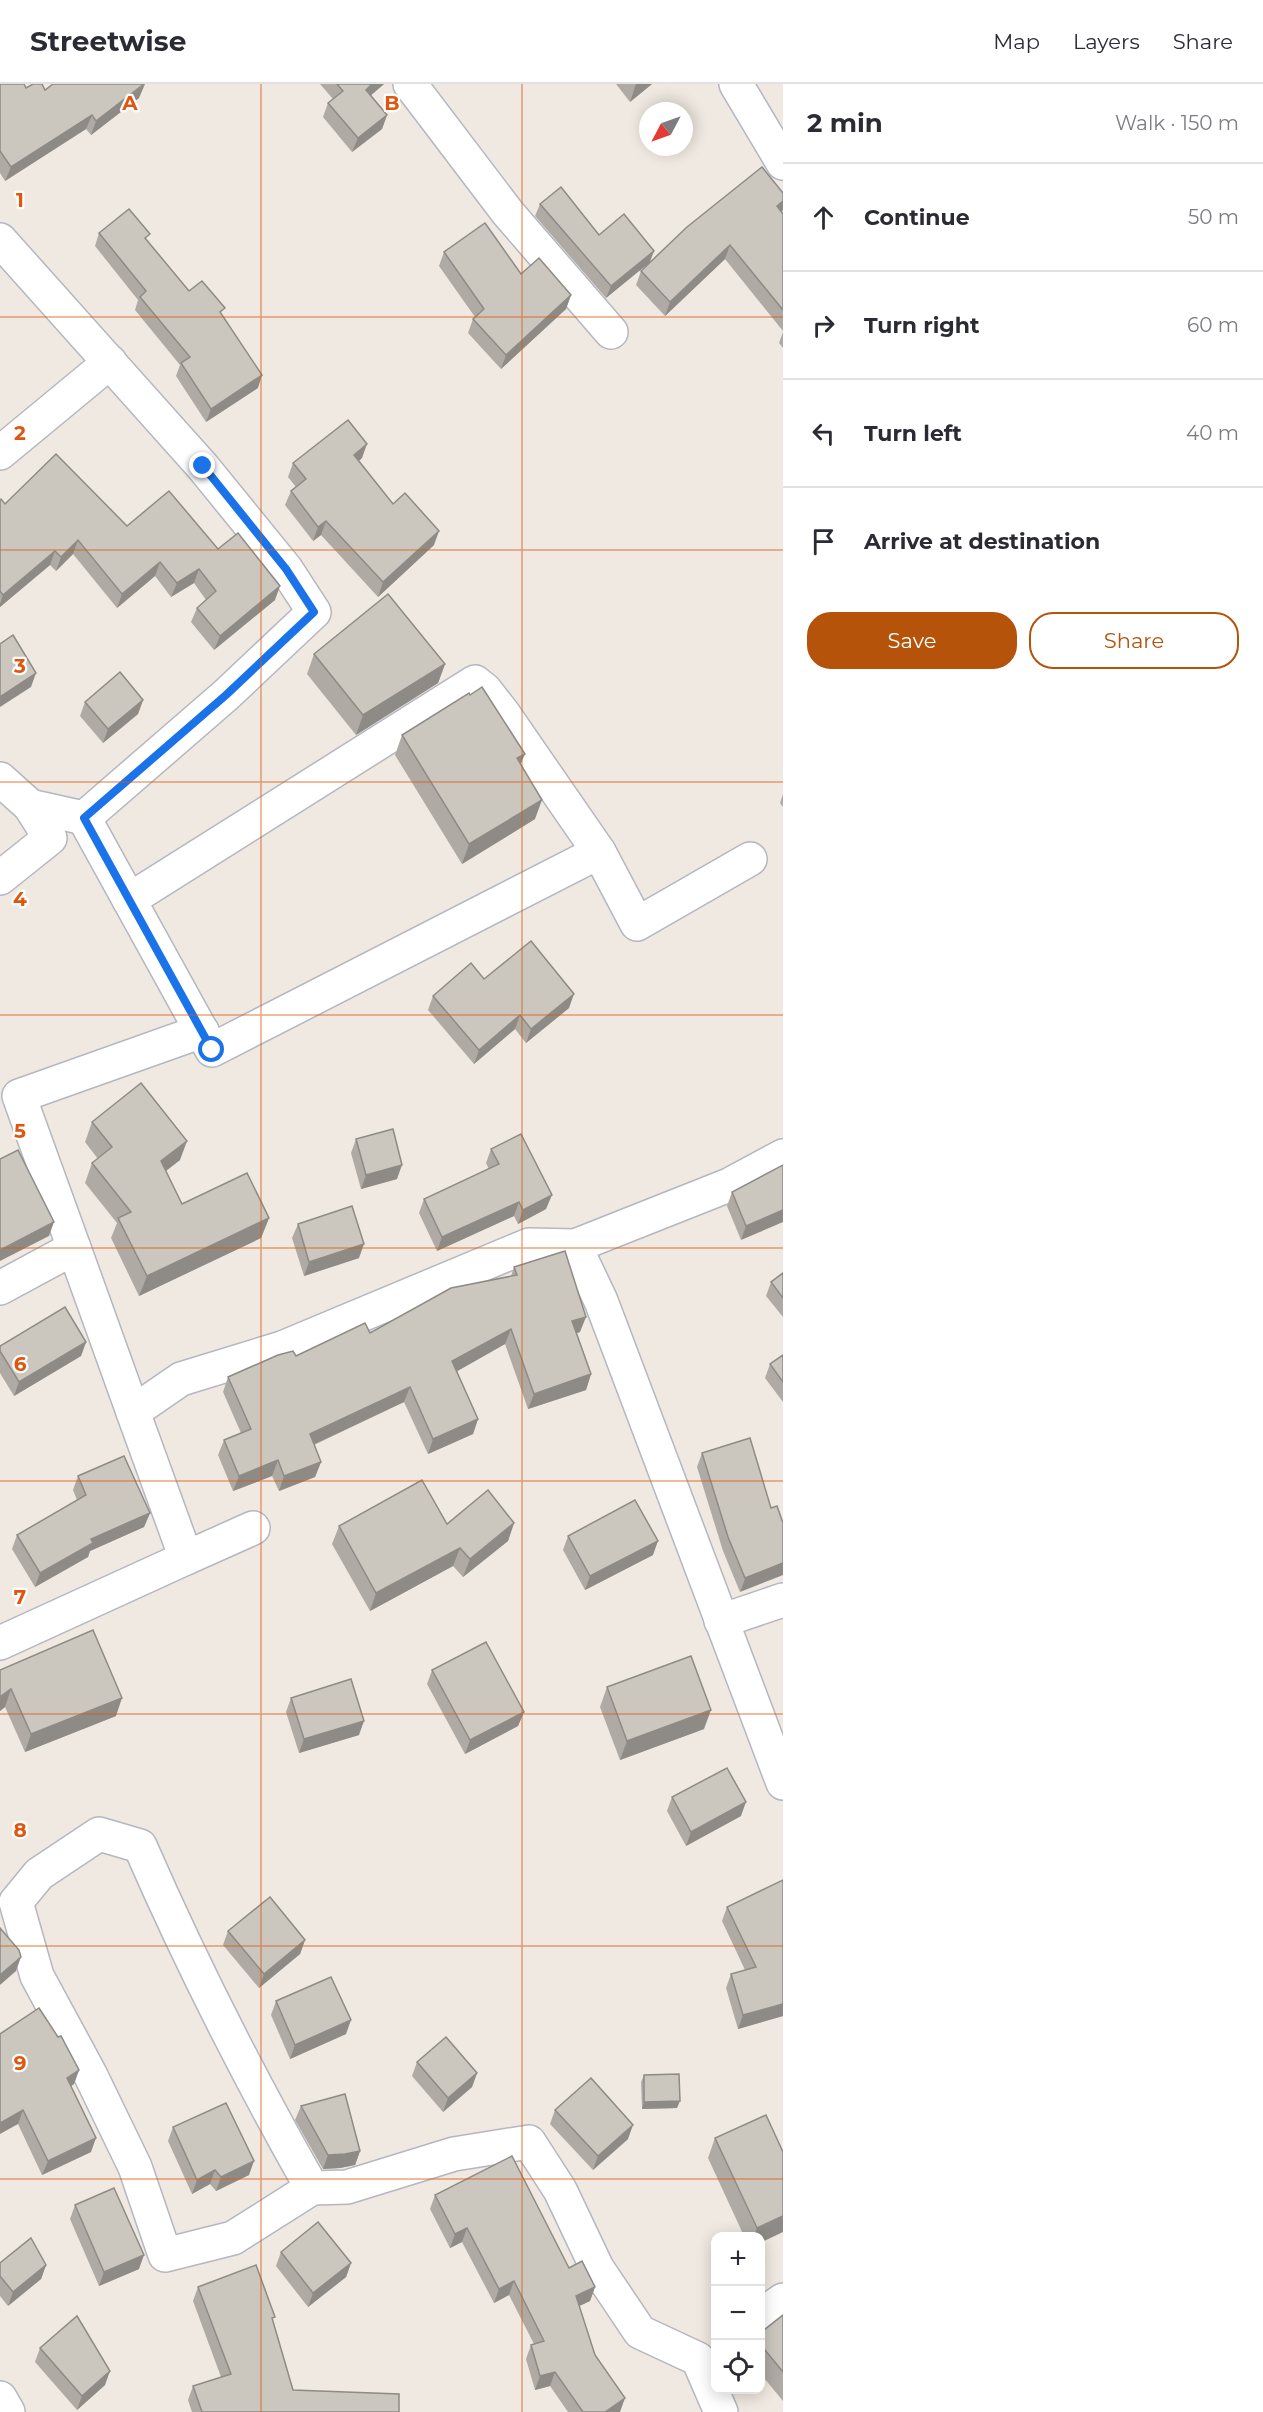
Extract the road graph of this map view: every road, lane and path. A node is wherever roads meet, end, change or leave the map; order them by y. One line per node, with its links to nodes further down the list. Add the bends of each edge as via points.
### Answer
1 (410, 84): 5 (street, via 508,213)
2 (736, 84): 3 (street)
3 (783, 163)
4 (0, 240): 6 (street)
5 (611, 332)
6 (110, 362): 7 (street); 10 (street, via 203,466 286,569 314,612 226,695)
7 (0, 453)
8 (0, 779): 9 (street)
9 (30, 806): 10 (street); 13 (street, via 50,838)
10 (84, 818): 14 (street)
11 (599, 852): 12 (street, via 637,924); 14 (street, via 503,713 475,682); 15 (street, via 212,1050)
12 (750, 859)
13 (0, 878)
14 (129, 900): 15 (street)
15 (202, 1031): 18 (street, via 19,1096)
16 (783, 1156): 17 (street, via 729,1185)
17 (575, 1246): 20 (street, via 529,1245 282,1348 180,1380); 24 (street, via 601,1301)
18 (74, 1248): 19 (street); 20 (street)
19 (0, 1288)
20 (133, 1412): 22 (street)
21 (253, 1528): 22 (street)
22 (186, 1558): 25 (street)
23 (783, 1600): 24 (street)
24 (721, 1621): 26 (street)
25 (0, 1643)
26 (783, 1783)
27 (312, 2188): 27 (street, via 177,1931 140,1846 99,1834 39,1874 16,1902 37,1976 135,2167 165,2255 233,2238); 30 (street, via 347,2187 454,2154 529,2142 560,2190 597,2268 640,2332)
28 (783, 2300): 29 (street)
29 (765, 2313)
30 (707, 2353): 33 (street)
31 (0, 2398): 32 (street)
32 (8, 2412)
33 (721, 2412)

